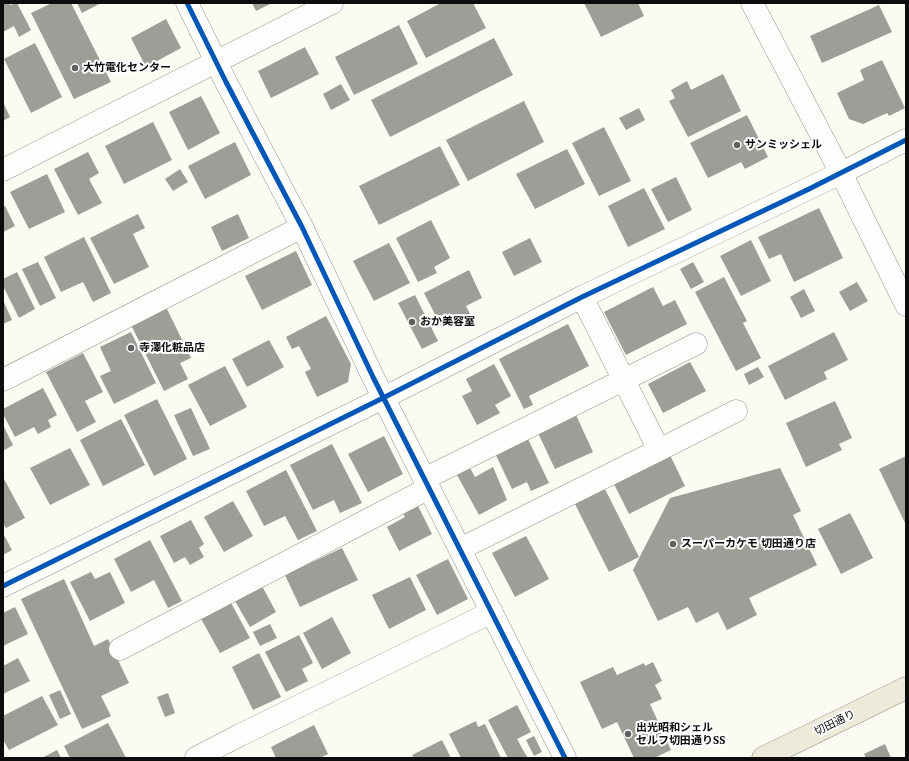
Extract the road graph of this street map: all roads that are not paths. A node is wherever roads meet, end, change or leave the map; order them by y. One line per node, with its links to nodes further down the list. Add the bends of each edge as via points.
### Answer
1 (187, 3): 4 (street)
2 (332, 3): 4 (street)
3 (752, 3): 7 (street)
4 (216, 61): 6 (street); 8 (street)
5 (906, 140): 7 (street)
6 (3, 170)
7 (841, 173): 9 (street); 10 (street)
8 (302, 227): 12 (street); 14 (street)
9 (582, 297): 13 (street); 14 (street)
10 (906, 305)
11 (696, 344): 13 (street)
12 (3, 380)
13 (623, 380): 16 (street); 17 (street)
14 (383, 398): 17 (street); 19 (street)
15 (736, 411): 16 (street)
16 (658, 450): 18 (street)
17 (426, 484): 18 (street); 21 (street)
18 (460, 549): 20 (street)
19 (3, 586)
20 (492, 612): 23 (street); 24 (street)
21 (120, 649)
22 (906, 688): 25 (main road, 切田通り)
23 (196, 758)
24 (565, 758)
25 (763, 758)

